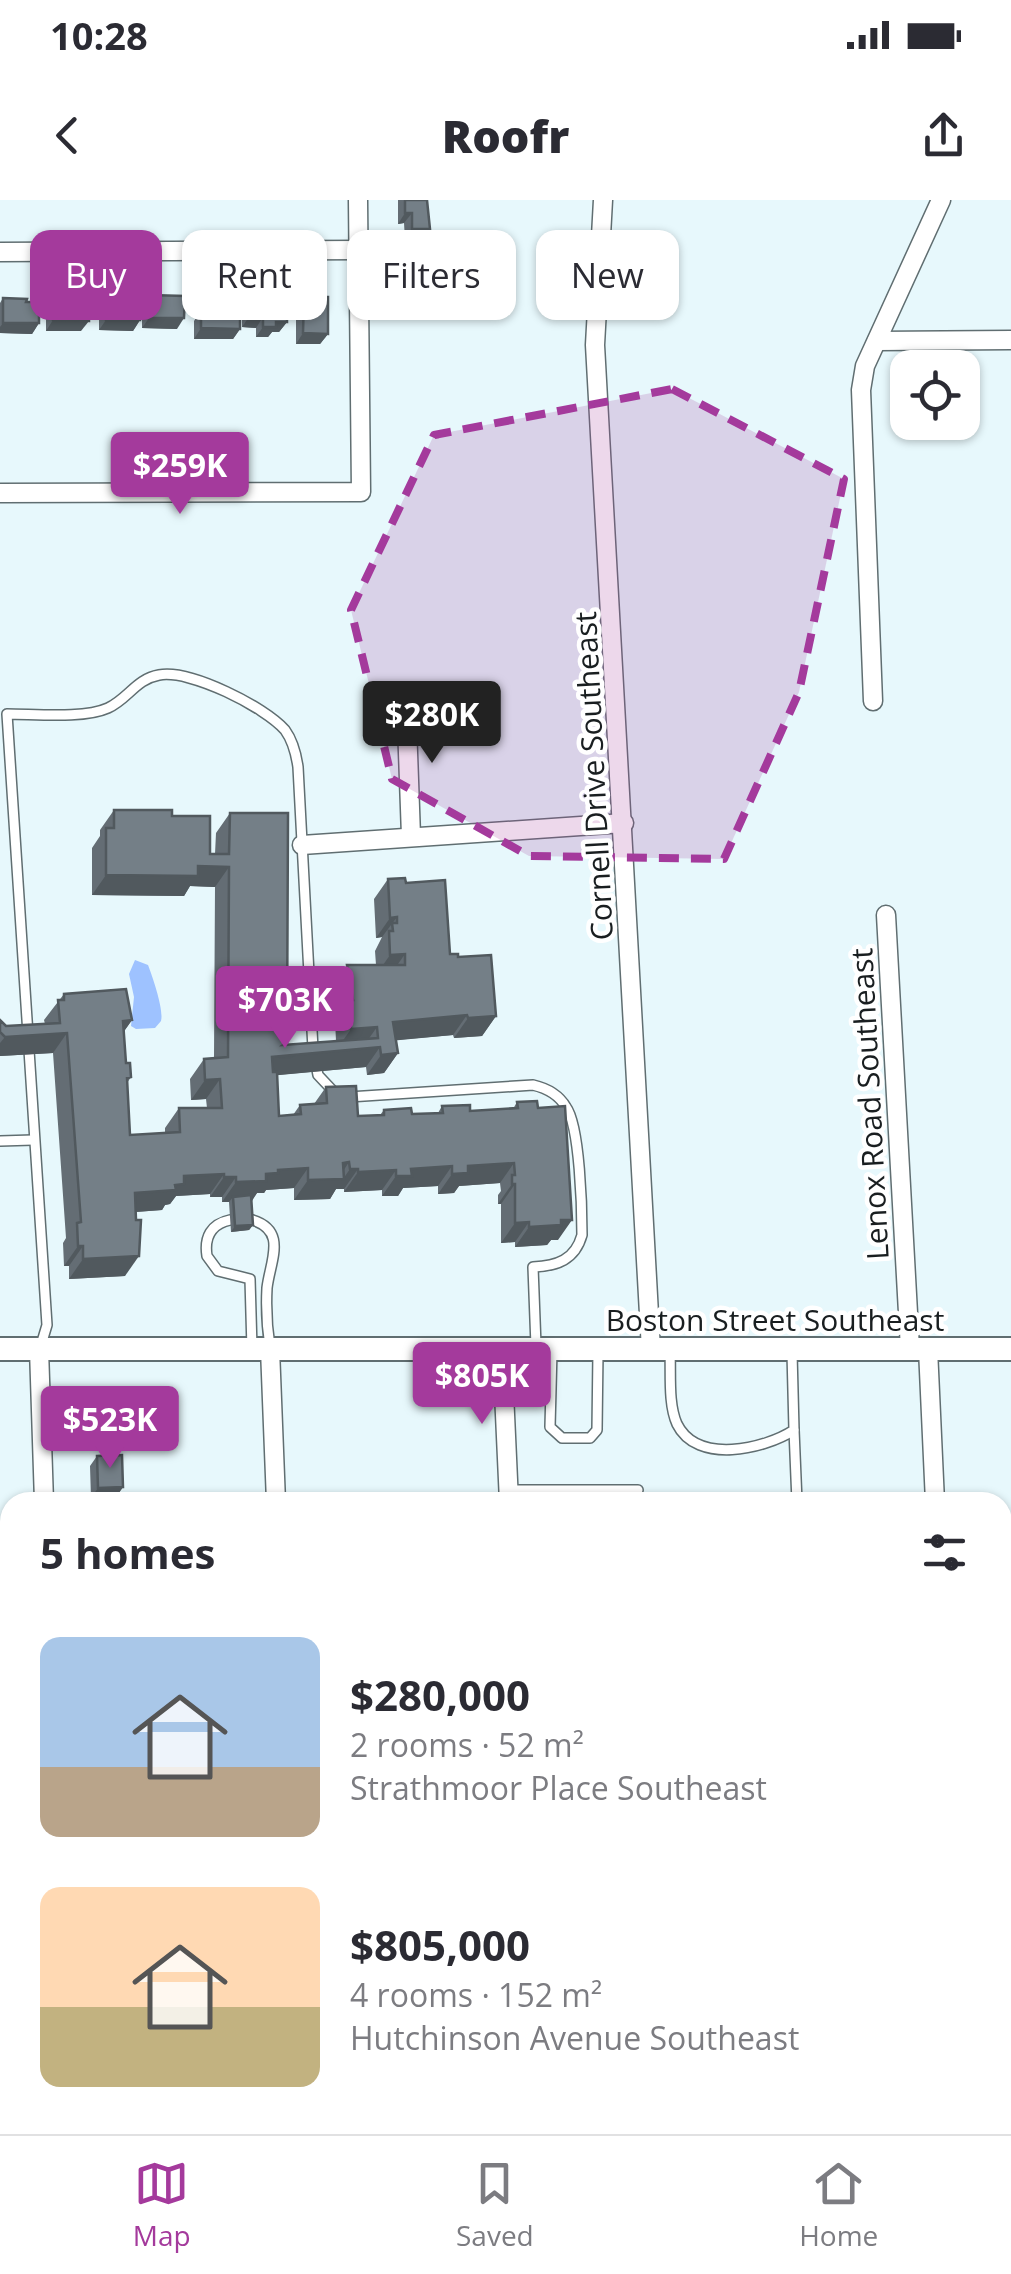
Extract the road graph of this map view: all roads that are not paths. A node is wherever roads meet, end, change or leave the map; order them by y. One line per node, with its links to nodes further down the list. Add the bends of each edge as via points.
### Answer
1 (358, 200): 4 (street)
2 (603, 200): 14 (street, Cornell Drive Southeast, via 594,345)
3 (942, 200): 9 (street)
4 (359, 230)
5 (347, 250): 6 (street)
6 (0, 252)
7 (360, 320): 10 (street, via 361,492)
8 (1011, 340): 9 (street)
9 (877, 341): 12 (street, via 861,390)
10 (0, 493)
11 (406, 697): 15 (street)
12 (873, 701)
13 (4, 715): 16 (lane, via 94,712 146,678 193,678 266,714 290,737); 18 (lane)
14 (624, 823): 15 (street); 33 (street, Cornell Drive Southeast)
15 (411, 836): 16 (street)
16 (302, 845): 28 (lane, via 313,1049 326,1086 352,1098 533,1085 554,1094 570,1112 582,1236 565,1260 533,1268)
17 (886, 915): 31 (street, Lenox Road Southeast)
18 (33, 1140): 19 (lane); 25 (lane, via 47,1325)
19 (0, 1141)
20 (249, 1219): 22 (lane, via 270,1232)
21 (230, 1220): 23 (lane, via 209,1233 206,1256 218,1271)
22 (273, 1269): 23 (lane); 26 (lane)
23 (250, 1279): 26 (lane)
24 (0, 1349): 25 (street, Boston Street Southeast)
25 (39, 1349): 26 (street, Boston Street Southeast); 36 (street)
26 (261, 1349): 27 (street, Boston Street Southeast); 37 (street)
27 (502, 1349): 28 (street, Boston Street Southeast); 38 (street)
28 (544, 1349): 29 (street, Boston Street Southeast); 29 (lane, via 550,1427 562,1438 590,1438 597,1430)
29 (598, 1349): 33 (street, Boston Street Southeast)
30 (792, 1349): 31 (street, Boston Street Southeast); 33 (street, Boston Street Southeast); 34 (lane)
31 (919, 1349): 32 (street, Boston Street Southeast); 41 (street, Lenox Road Southeast)
32 (1011, 1349)
33 (661, 1350): 34 (lane, via 675,1420 692,1440 710,1448 756,1448)
34 (794, 1430): 40 (lane)
35 (638, 1490): 39 (lane)
36 (44, 1492)
37 (275, 1492)
38 (509, 1492)
39 (595, 1492)
40 (797, 1492)
41 (933, 1492)

